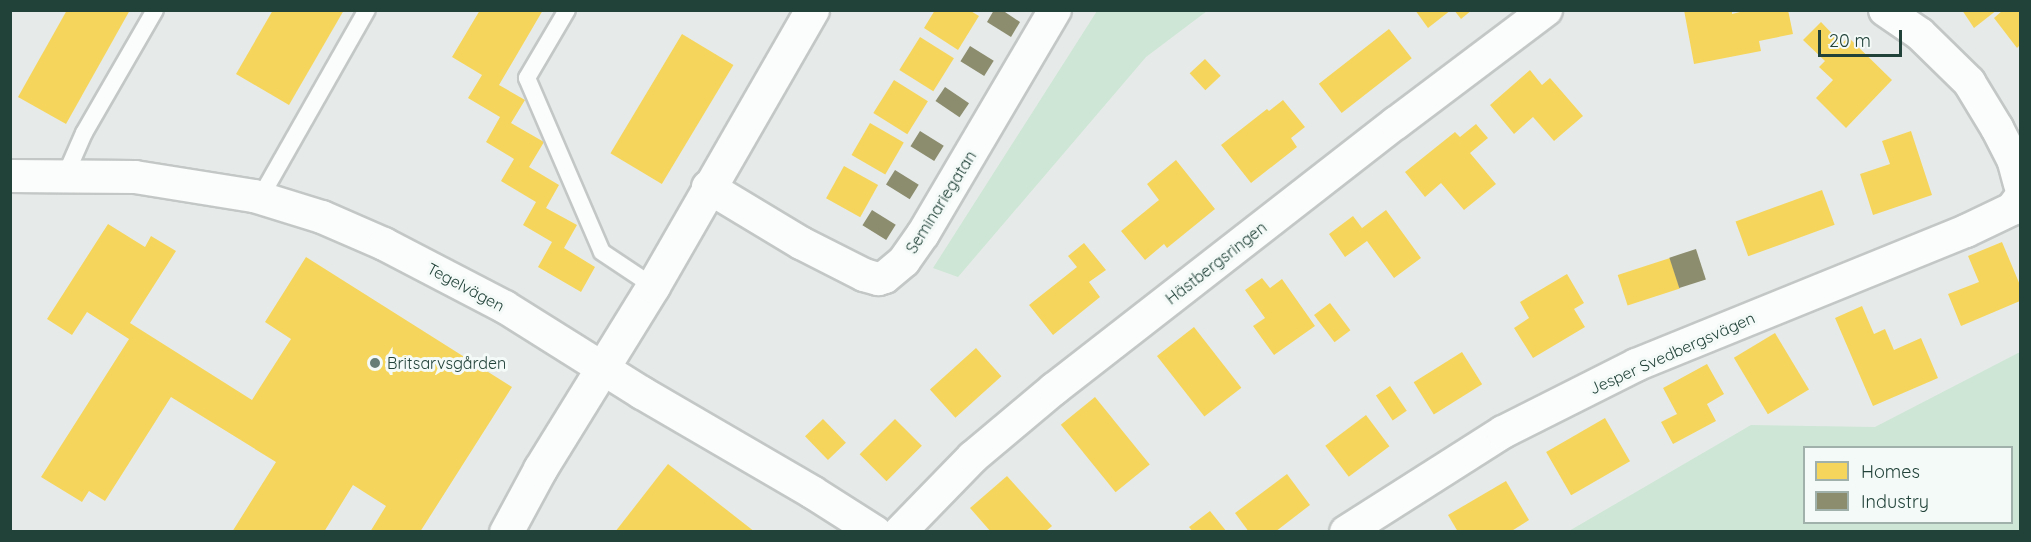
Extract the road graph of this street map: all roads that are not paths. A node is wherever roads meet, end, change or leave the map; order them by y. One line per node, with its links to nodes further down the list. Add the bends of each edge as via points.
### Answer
1 (155, 10): 8 (lane, via 84,133)
2 (367, 10): 12 (lane)
3 (567, 10): 13 (lane, via 527,78 602,252)
4 (812, 10): 10 (street)
5 (1055, 10): 10 (street, Seminariegatan, via 923,234 904,261 885,277 878,279 854,270)
6 (1546, 10): 17 (street, Hästbergsringen, via 1054,389 973,457)
7 (1885, 10): 11 (street, via 1920,33 1969,82 2014,162)
8 (66, 174): 9 (street, Tegelvägen); 12 (street, Tegelvägen, via 135,177)
9 (10, 176)
10 (708, 187): 13 (street)
11 (2019, 196): 18 (street, Jesper Svedbergsvägen, via 1966,231 1636,365 1503,432)
12 (260, 198): 14 (street, Tegelvägen, via 322,217 374,239 505,307)
13 (653, 286): 14 (street)
14 (603, 368): 15 (street); 16 (street, Tegelvägen)
15 (506, 531)
16 (875, 531)
17 (900, 531)
18 (1346, 531)

